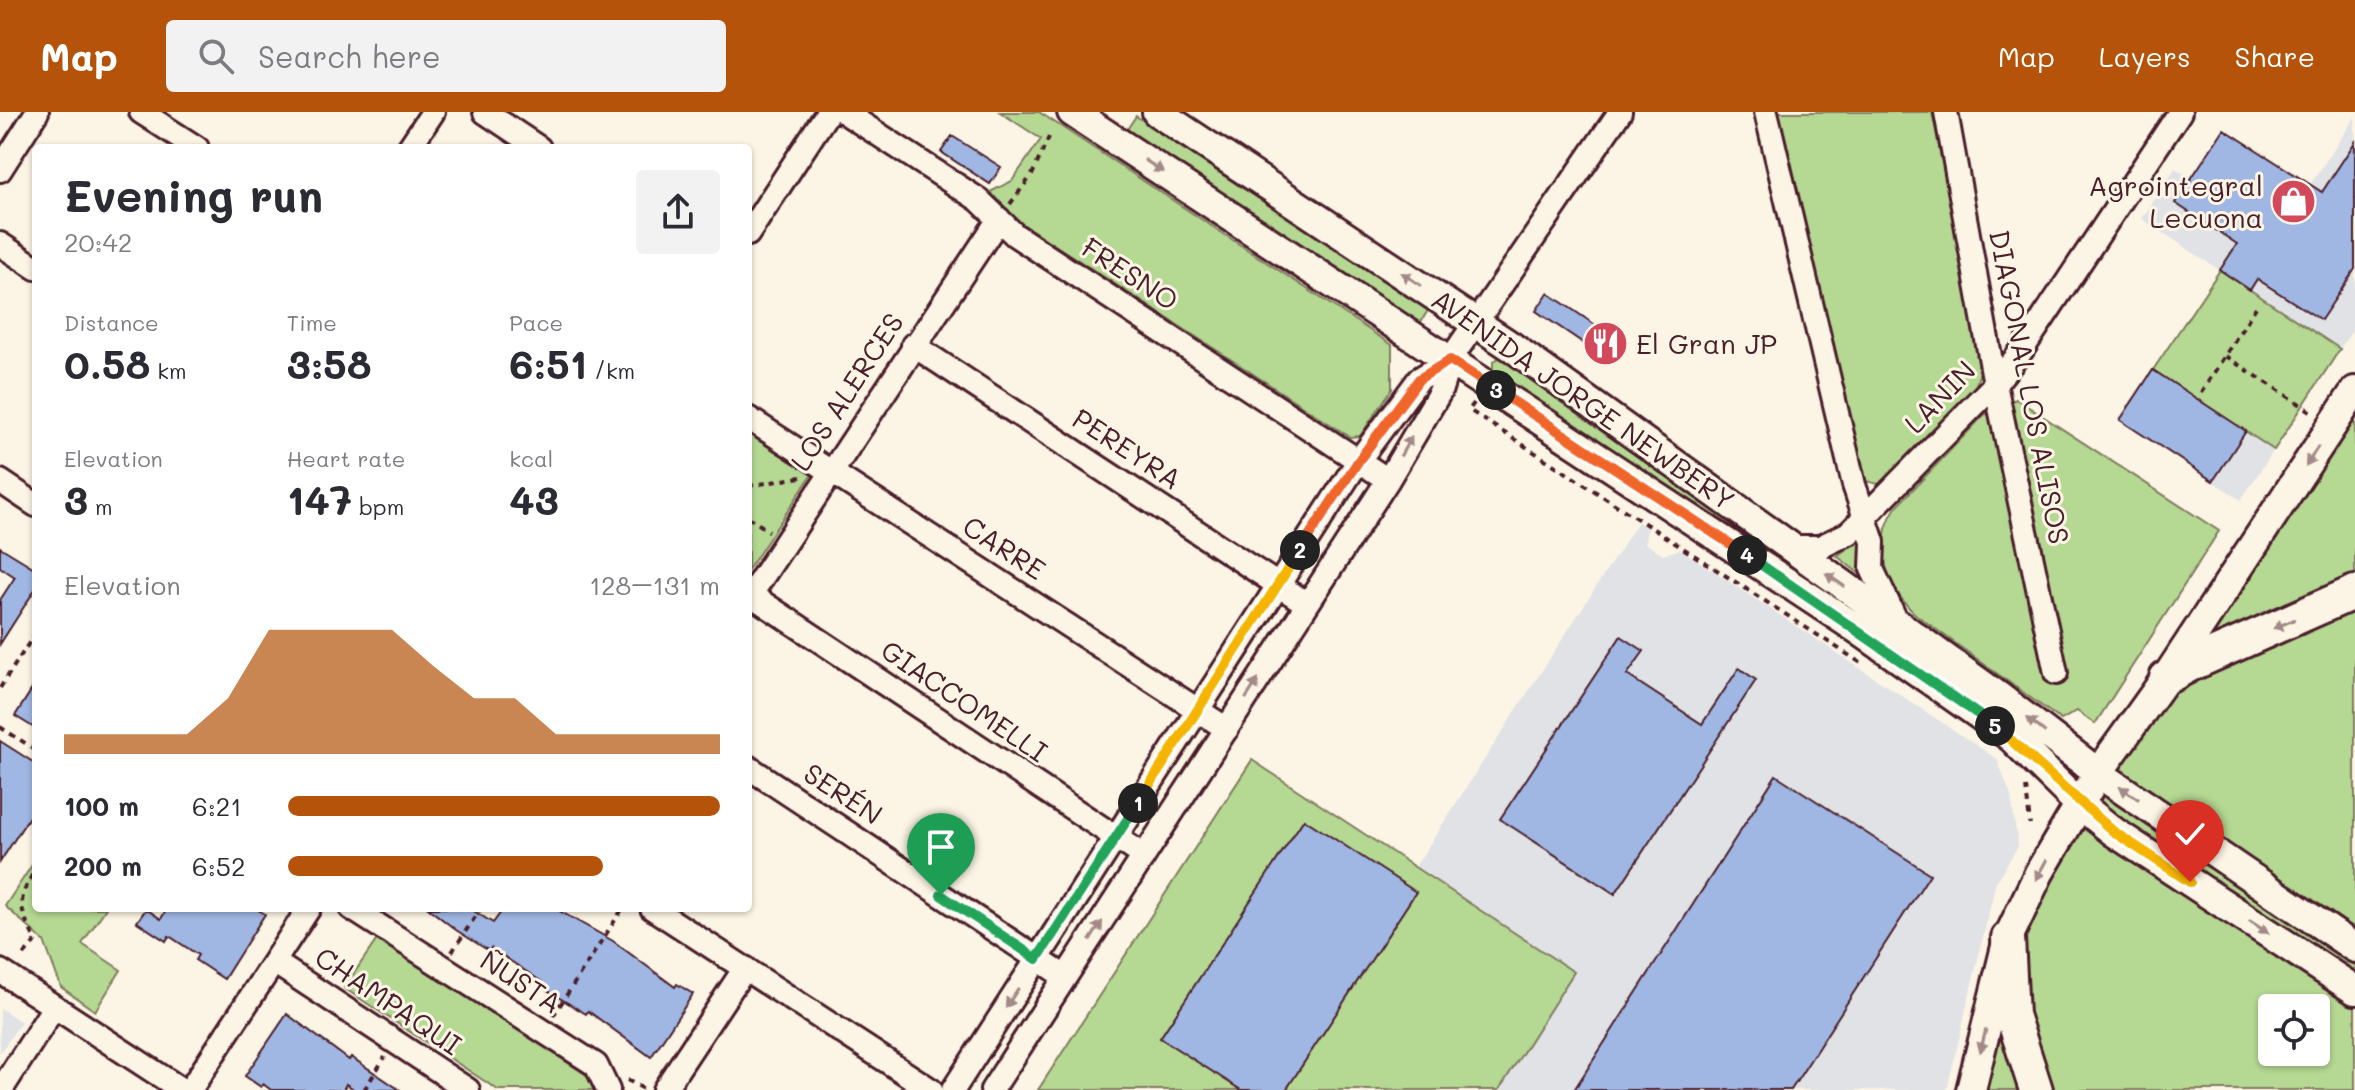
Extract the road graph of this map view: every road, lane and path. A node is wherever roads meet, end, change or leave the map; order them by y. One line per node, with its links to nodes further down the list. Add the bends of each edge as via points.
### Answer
1 (37, 112): 17 (street)
2 (141, 112): 14 (street)
3 (433, 112): 15 (street)
4 (485, 112): 16 (street)
5 (828, 112): 19 (street)
6 (844, 112): 18 (street, FRESNO, via 979,200)
7 (1157, 112): 23 (main road, AVENIDA JORGE NEWBERY, one-way to 7)
8 (1766, 112): 39 (street, via 1854,485)
9 (1946, 112): 27 (street, DIAGONAL LOS ALISOS)
10 (2180, 112): 27 (street, LANIN)
11 (1610, 115): 23 (street)
12 (1085, 116): 26 (main road, AVENIDA JORGE NEWBERY, one-way to 26)
13 (1049, 137): 18 (path, via 1032,175)
14 (191, 144)
15 (412, 144)
16 (533, 144)
17 (0, 170)
18 (999, 219): 24 (street, LOS ALERCES); 33 (street, FRESNO, via 1015,235)
19 (752, 228)
20 (0, 244): 21 (street)
21 (32, 265)
22 (2256, 307): 25 (path)
23 (1476, 323): 26 (street); 42 (main road, AVENIDA JORGE NEWBERY)
24 (913, 345): 34 (street, LOS ALERCES); 43 (street, PEREYRA)
25 (2225, 356): 29 (path); 30 (path)
26 (1450, 360): 33 (street, via 1419,379); 35 (street, one-way to 26, via 1440,392); 61 (main road, AVENIDA JORGE NEWBERY, via 1923,674 2011,737)
27 (1995, 384): 39 (street, LANIN); 51 (street, DIAGONAL LOS ALISOS)
28 (2355, 391): 52 (main road, one-way to 52)
29 (2201, 393)
30 (2303, 406)
31 (1469, 410): 50 (path)
32 (752, 421): 34 (street, CARRE)
33 (1359, 460): 35 (street, FRESNO); 43 (street)
34 (831, 472): 37 (path); 41 (street, LOS ALERCES); 54 (street, CARRE)
35 (1388, 480): 47 (street)
36 (0, 481): 38 (street)
37 (752, 485)
38 (32, 502)
39 (1867, 516): 42 (street, LANIN, via 1834,542); 48 (street, via 1872,569)
40 (752, 520): 41 (path)
41 (785, 541): 44 (street, LOS ALERCES)
42 (1789, 547): 48 (main road, AVENIDA JORGE NEWBERY, one-way to 42)
43 (1278, 584): 47 (street, PEREYRA); 54 (street)
44 (752, 592)
45 (2355, 592): 52 (highway, one-way to 52)
46 (752, 599): 63 (street, GIACCOMELLI)
47 (1307, 604): 56 (street, one-way to 47)
48 (1899, 625): 59 (main road, AVENIDA JORGE NEWBERY, one-way to 48)
49 (32, 638): 53 (path)
50 (1870, 669)
51 (2056, 673)
52 (2166, 678): 59 (main road)
53 (0, 688)
54 (1198, 710): 56 (street, CARRE); 63 (street)
55 (0, 727): 57 (path)
56 (1227, 729): 64 (street)
57 (32, 747)
58 (752, 770): 74 (street, SERÉN)
59 (2098, 773): 61 (main road); 72 (main road, AVENIDA JORGE NEWBERY, one-way to 59)
60 (2024, 783): 62 (path)
61 (2079, 804): 71 (main road, one-way to 71); 80 (main road, AVENIDA JORGE NEWBERY, one-way to 80)
62 (2030, 824)
63 (1115, 838): 64 (street, GIACCOMELLI); 74 (street)
64 (1144, 856): 79 (street, one-way to 64)
65 (32, 875): 73 (path, via 21,891 22,914 36,941)
66 (306, 912): 75 (street)
67 (357, 912): 76 (street, ÑUSTA)
68 (478, 912): 76 (path)
69 (620, 912): 82 (path)
70 (658, 912): 77 (street)
71 (2008, 938): 94 (main road, one-way to 94); 95 (highway, via 2012,1015)
72 (2355, 948)
73 (24, 955)
74 (1037, 959): 79 (street, SERÉN); 92 (street, one-way to 92)
75 (274, 962): 83 (street, CHAMPAQUI); 86 (street)
76 (442, 967): 82 (street, ÑUSTA)
77 (745, 968): 90 (street); 91 (street)
78 (0, 971): 81 (street)
79 (1065, 977): 93 (street)
80 (2348, 986)
81 (54, 1007): 84 (street); 85 (street)
82 (543, 1031): 89 (street, ÑUSTA, via 596,1065)
83 (395, 1042): 87 (path); 88 (street, CHAMPAQUI)
84 (1, 1090)
85 (182, 1090)
86 (190, 1090)
87 (364, 1090)
88 (468, 1090)
89 (608, 1090)
90 (664, 1090)
91 (931, 1090)
92 (953, 1090)
93 (992, 1090)
94 (1971, 1090)
95 (2036, 1090)

